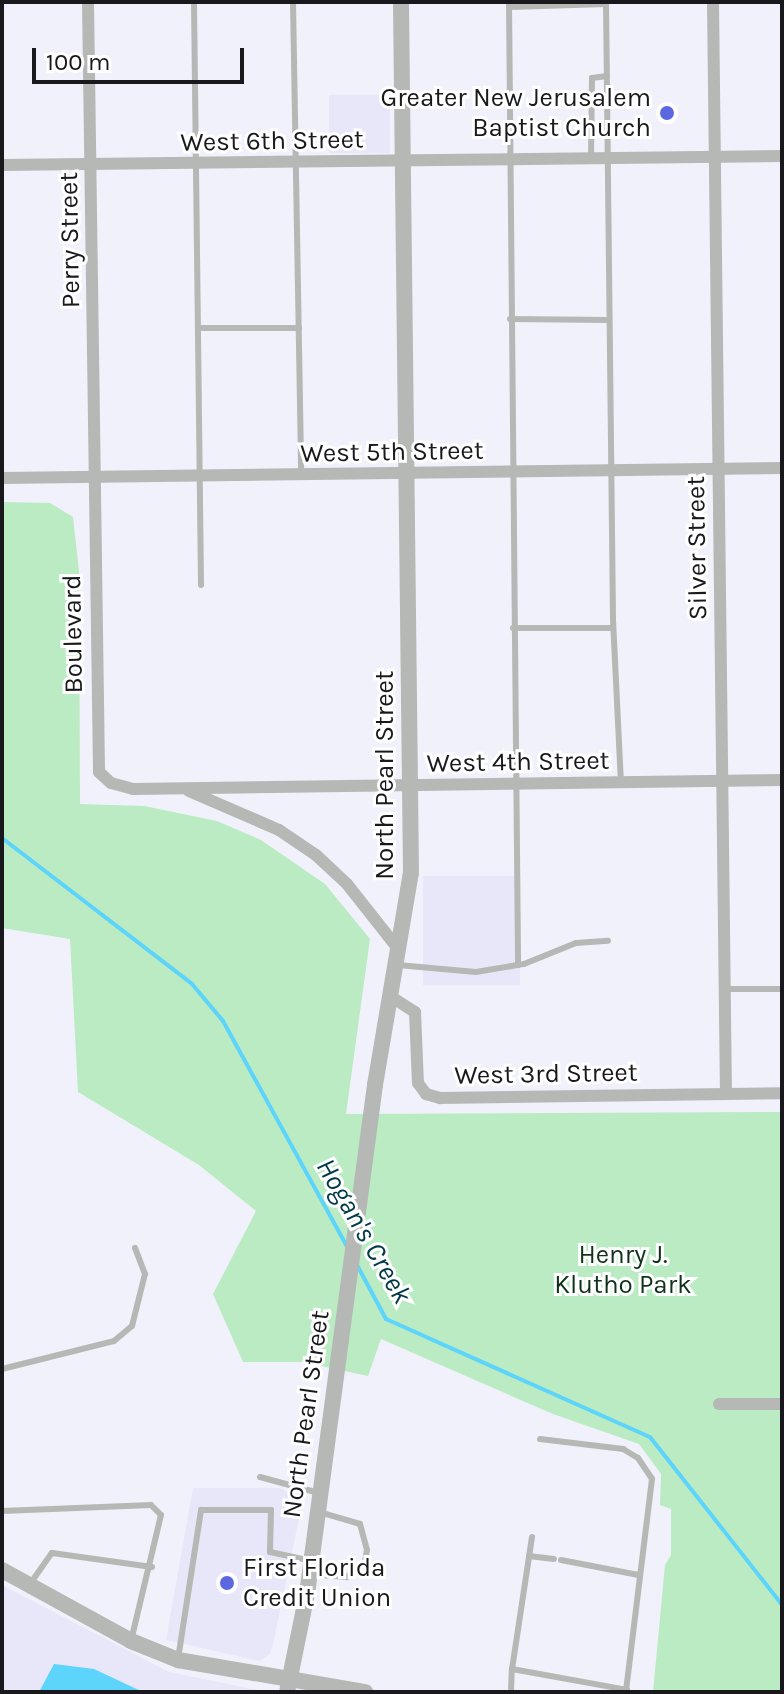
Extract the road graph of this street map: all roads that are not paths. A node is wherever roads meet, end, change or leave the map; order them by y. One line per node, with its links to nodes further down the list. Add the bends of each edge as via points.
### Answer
1 (88, 2): 20 (street, Perry Street)
2 (194, 2): 18 (lane)
3 (293, 2): 17 (lane)
4 (401, 2): 16 (street, North Pearl Street)
5 (713, 2): 12 (street, Silver Street)
6 (606, 3): 7 (lane); 8 (lane)
7 (510, 5): 15 (lane)
8 (607, 76): 9 (lane, via 592,78); 10 (lane)
9 (592, 119): 10 (lane); 13 (lane)
10 (607, 120): 14 (lane)
11 (782, 156): 12 (street, West 6th Street)
12 (715, 157): 14 (street, West 6th Street); 26 (street, Silver Street)
13 (591, 159): 14 (street, West 6th Street); 15 (street, West 6th Street)
14 (610, 159): 22 (lane)
15 (512, 160): 16 (street, West 6th Street); 21 (lane)
16 (403, 161): 17 (street, West 6th Street); 29 (street, North Pearl Street)
17 (297, 163): 18 (street, West 6th Street); 24 (lane)
18 (196, 164): 20 (street, West 6th Street); 23 (lane)
19 (2, 165): 20 (street, West 6th Street)
20 (91, 166): 33 (street, Perry Street)
21 (510, 319): 22 (lane); 28 (lane)
22 (609, 320): 27 (lane)
23 (198, 328): 24 (lane); 31 (lane)
24 (299, 328): 30 (lane)
25 (782, 468): 26 (street, West 5th Street)
26 (718, 469): 27 (street, West 5th Street); 38 (street, Silver Street)
27 (612, 471): 28 (street, West 5th Street); 36 (lane)
28 (512, 472): 29 (street, West 5th Street); 35 (lane)
29 (406, 474): 30 (street, West 5th Street); 42 (street, North Pearl Street)
30 (301, 475): 31 (street, West 5th Street)
31 (199, 477): 33 (street, West 5th Street); 34 (lane)
32 (2, 478): 33 (street, West 5th Street)
33 (93, 478): 40 (street, Boulevard, via 97,763)
34 (201, 585)
35 (513, 628): 36 (lane); 41 (lane)
36 (613, 628): 39 (lane)
37 (782, 780): 38 (street, West 4th Street)
38 (722, 781): 39 (street, West 4th Street); 48 (street, Silver Street)
39 (621, 782): 41 (street, West 4th Street)
40 (111, 783): 43 (street, West 4th Street, via 133,789)
41 (515, 784): 42 (street, West 4th Street); 47 (lane)
42 (410, 786): 43 (street, West 4th Street); 45 (street, North Pearl Street, via 411,873)
43 (184, 788): 45 (street, via 279,830 316,855)
44 (608, 941): 47 (lane, via 576,943)
45 (396, 946): 46 (street, North Pearl Street)
46 (394, 965): 47 (lane, via 476,972); 50 (street, North Pearl Street)
47 (518, 965)
48 (725, 989): 49 (lane); 52 (street, Silver Street)
49 (782, 989)
50 (390, 996): 52 (street, West 3rd Street, via 415,1012 418,1083 437,1097); 59 (street, North Pearl Street)
51 (782, 1093): 52 (street, West 3rd Street)
52 (726, 1094)
53 (135, 1248): 54 (lane, via 145,1274 132,1326 114,1341)
54 (2, 1369)
55 (719, 1404): 56 (street)
56 (782, 1404)
57 (540, 1439): 67 (lane, via 623,1449 638,1458 652,1479)
58 (260, 1477): 59 (lane)
59 (319, 1493): 61 (street, North Pearl Street)
60 (2, 1511): 64 (lane, via 151,1505 161,1515)
61 (317, 1512): 65 (street, North Pearl Street); 65 (lane, via 360,1524 367,1550 365,1562 347,1577)
62 (532, 1537): 63 (lane)
63 (529, 1556): 67 (lane); 71 (lane)
64 (152, 1567): 68 (lane, via 52,1553); 69 (lane)
65 (310, 1568): 70 (lane, via 270,1552 271,1510 201,1510); 72 (street, North Pearl Street)
66 (2, 1570): 68 (street)
67 (639, 1575): 73 (lane)
68 (30, 1584): 69 (street)
69 (131, 1641): 70 (street)
70 (178, 1660): 72 (street)
71 (512, 1669): 73 (lane); 75 (lane)
72 (291, 1689): 74 (street)
73 (626, 1691)
74 (365, 1692)
75 (511, 1692)

